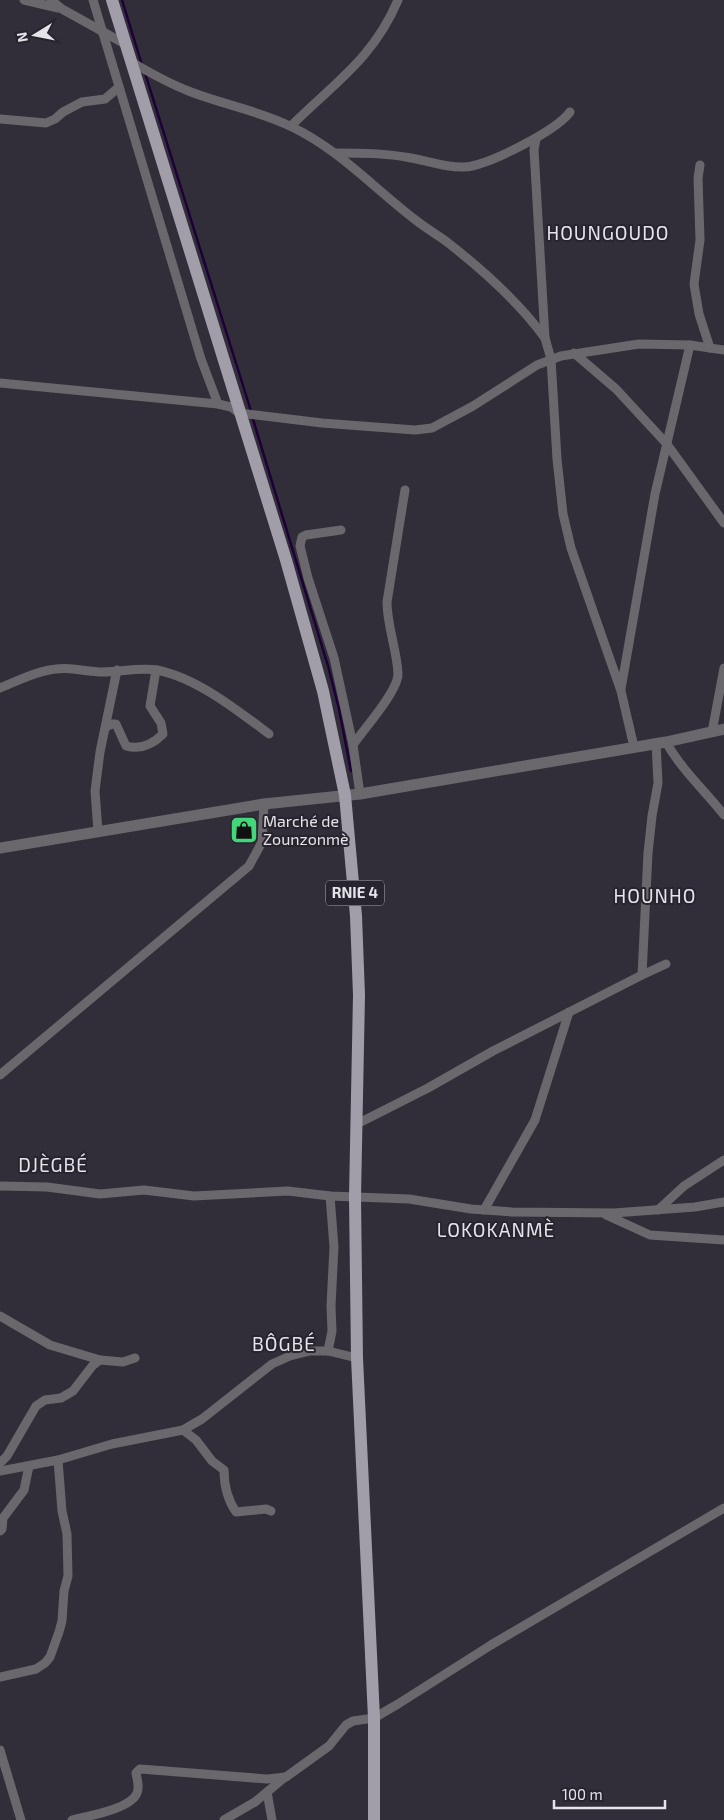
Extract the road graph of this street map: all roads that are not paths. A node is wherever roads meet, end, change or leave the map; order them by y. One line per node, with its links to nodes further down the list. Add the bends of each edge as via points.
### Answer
1 (24, 0): 6 (street)
2 (51, 0): 6 (street)
3 (93, 0): 7 (street)
4 (112, 0): 8 (main road, RNIE 4)
5 (398, 0): 13 (street, via 378,39 358,64)
6 (62, 8): 7 (street)
7 (102, 31): 8 (street); 10 (street)
8 (125, 44): 9 (main road, RNIE 4)
9 (130, 61): 13 (street, via 192,93); 25 (main road, RNIE 4)
10 (119, 88): 12 (street, via 105,99 82,102 46,123); 24 (street, via 201,359)
11 (570, 112): 14 (street)
12 (0, 119)
13 (291, 126): 15 (street)
14 (536, 139): 15 (street, via 466,167 446,167 396,155); 17 (street)
15 (335, 153): 17 (street, via 497,284)
16 (700, 165): 19 (street, via 700,240 694,284)
17 (544, 338): 22 (street)
18 (690, 345): 19 (street); 21 (street, via 638,344); 26 (street)
19 (710, 348): 20 (street)
20 (724, 350)
21 (574, 353): 22 (street); 26 (street, via 616,389)
22 (551, 359): 25 (street, via 432,428 415,430 322,423); 35 (street, via 556,460 563,514 571,548)
23 (0, 383): 24 (street)
24 (218, 404): 25 (street)
25 (239, 413): 30 (main road, RNIE 4, via 286,560)
26 (666, 444): 28 (street); 35 (street)
27 (405, 490): 41 (street, via 387,602 397,681)
28 (724, 522)
29 (341, 530): 30 (street, via 306,535 302,537 300,546)
30 (326, 660): 41 (street); 44 (main road, RNIE 4)
31 (724, 668): 38 (street)
32 (117, 670): 33 (street); 34 (street, via 54,669); 36 (street)
33 (156, 670): 36 (street, via 150,706 161,723 163,734 154,743 133,748 126,746 116,724); 39 (street, via 179,677 224,701)
34 (0, 688)
35 (621, 692): 42 (street)
36 (106, 728): 47 (street, via 95,791)
37 (724, 729): 38 (street)
38 (712, 732): 40 (street)
39 (268, 734)
40 (661, 742): 42 (street); 46 (street); 50 (street, via 649,844)
41 (353, 745): 43 (street)
42 (634, 747): 43 (street)
43 (360, 794): 44 (street)
44 (345, 795): 45 (street); 53 (main road, RNIE 4, via 357,926)
45 (264, 804): 47 (street); 52 (street, via 262,842 249,866)
46 (724, 815)
47 (98, 832): 48 (street)
48 (0, 848)
49 (666, 964): 50 (street)
50 (642, 975): 51 (street)
51 (569, 1012): 53 (street); 59 (street, via 535,1120)
52 (1, 1072)
53 (356, 1124): 57 (main road, RNIE 4)
54 (724, 1160): 60 (street, via 684,1186)
55 (0, 1186): 56 (street, via 47,1187 100,1194 144,1190 194,1196 288,1191)
56 (330, 1196): 57 (street); 64 (street, via 334,1247 332,1331)
57 (355, 1197): 59 (street, via 409,1199); 66 (main road, RNIE 4)
58 (724, 1202): 60 (street)
59 (484, 1210): 61 (street)
60 (658, 1210): 61 (street)
61 (602, 1213): 62 (street, via 650,1235)
62 (724, 1240)
63 (0, 1316): 67 (street, via 50,1345)
64 (328, 1351): 66 (street); 68 (street, via 310,1351 272,1364)
65 (135, 1358): 67 (street, via 123,1362)
66 (357, 1358): 77 (main road, RNIE 4)
67 (100, 1360): 70 (street, via 72,1391 36,1406)
68 (183, 1430): 69 (street, via 112,1444); 74 (street, via 224,1470 226,1493 236,1512)
69 (58, 1460): 71 (street); 76 (street, via 67,1534 68,1576 62,1621 45,1663)
70 (0, 1463)
71 (29, 1466): 72 (street); 75 (street, via 24,1490 3,1518)
72 (0, 1471)
73 (724, 1508): 77 (street)
74 (271, 1511)
75 (0, 1531)
76 (0, 1677)
77 (374, 1718): 79 (street, via 346,1725 329,1746); 85 (main road, RNIE 4)
78 (0, 1750): 81 (street)
79 (286, 1777): 80 (street); 82 (street, via 267,1779 140,1770 136,1773 137,1793 131,1802)
80 (267, 1792): 83 (street); 84 (street)
81 (21, 1820)
82 (72, 1820)
83 (224, 1820)
84 (272, 1820)
85 (374, 1820)

